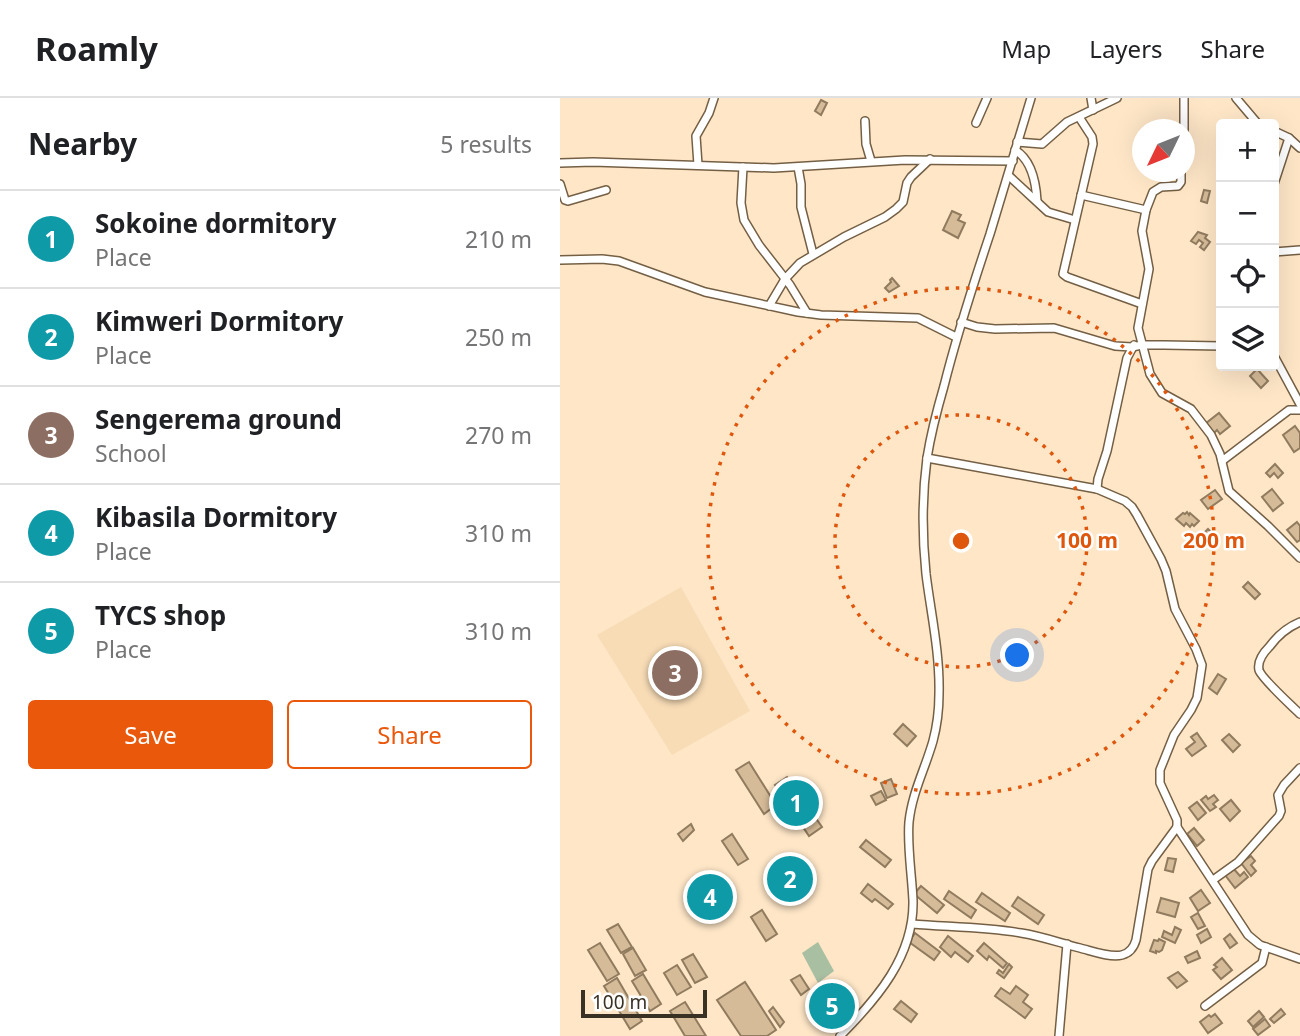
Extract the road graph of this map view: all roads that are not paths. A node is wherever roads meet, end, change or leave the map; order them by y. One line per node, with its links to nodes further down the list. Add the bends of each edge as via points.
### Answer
1 (714, 98): 23 (street, via 696,136)
2 (987, 98): 13 (street)
3 (1031, 98): 17 (street)
4 (1091, 98): 8 (street)
5 (1117, 98): 8 (street)
6 (1184, 98): 10 (street)
7 (1236, 98): 11 (street)
8 (1093, 110): 9 (street)
9 (1079, 117): 17 (street, via 1042,144); 31 (street, via 1093,144)
10 (1184, 119)
11 (1254, 119)
12 (864, 121): 20 (street)
13 (976, 122)
14 (1279, 133): 15 (street)
15 (1288, 137): 16 (street); 18 (street); 28 (street)
16 (1300, 139)
17 (1016, 146): 21 (street); 32 (street, via 1035,180)
18 (1300, 148)
19 (930, 159): 20 (street); 21 (street); 37 (street, via 911,177 896,209)
20 (871, 161): 25 (street)
21 (1013, 161): 26 (street)
22 (560, 163): 23 (street)
23 (698, 166): 24 (street)
24 (743, 167): 25 (street); 39 (street, via 744,220)
25 (798, 167): 37 (street, via 801,207)
26 (1009, 176): 32 (street); 43 (street)
27 (1181, 182): 33 (street, via 1156,189)
28 (1275, 182)
29 (560, 184): 30 (street, via 568,201)
30 (606, 190)
31 (1081, 195): 33 (street); 34 (street)
32 (1037, 202): 34 (street, via 1048,212)
33 (1146, 210): 40 (street, via 1142,231 1149,269)
34 (1075, 220): 40 (street, via 1064,275)
35 (1300, 250): 36 (street)
36 (1279, 252)
37 (813, 254): 39 (street)
38 (560, 260): 41 (street, via 619,261 705,292)
39 (785, 279): 41 (street); 42 (street)
40 (1142, 304): 45 (street)
41 (769, 306): 42 (street)
42 (807, 313): 44 (street, via 918,318)
43 (961, 321): 44 (street); 47 (street, via 995,329 1054,328)
44 (956, 337): 51 (street)
45 (1141, 342): 46 (street); 47 (street); 52 (street, via 1157,387 1191,409 1211,435)
46 (1216, 346)
47 (1132, 347): 53 (street)
48 (1279, 365): 49 (street)
49 (1300, 404)
50 (1300, 410): 52 (street, via 1289,410)
51 (927, 458): 53 (street); 60 (street, via 923,505 926,571 939,698 933,743 909,818)
52 (1222, 461): 54 (street, via 1228,491)
53 (1097, 489): 58 (street, via 1125,501 1137,515 1167,571 1175,609 1202,665 1197,698 1174,735 1160,770 1160,783)
54 (1300, 558)
55 (1300, 622): 56 (street, via 1272,643 1259,668)
56 (1300, 714)
57 (1300, 768): 59 (street, via 1278,795 1279,816 1244,857)
58 (1177, 827): 59 (street); 61 (street, via 1148,869 1133,947 1127,954)
59 (1213, 880): 62 (street, via 1248,935)
60 (912, 924): 61 (street, via 1021,933); 65 (street, via 894,972)
61 (1066, 944): 66 (street)
62 (1266, 947): 63 (street); 64 (street, via 1262,963)
63 (1300, 959)
64 (1205, 1006)
65 (840, 1036)
66 (1059, 1036)

